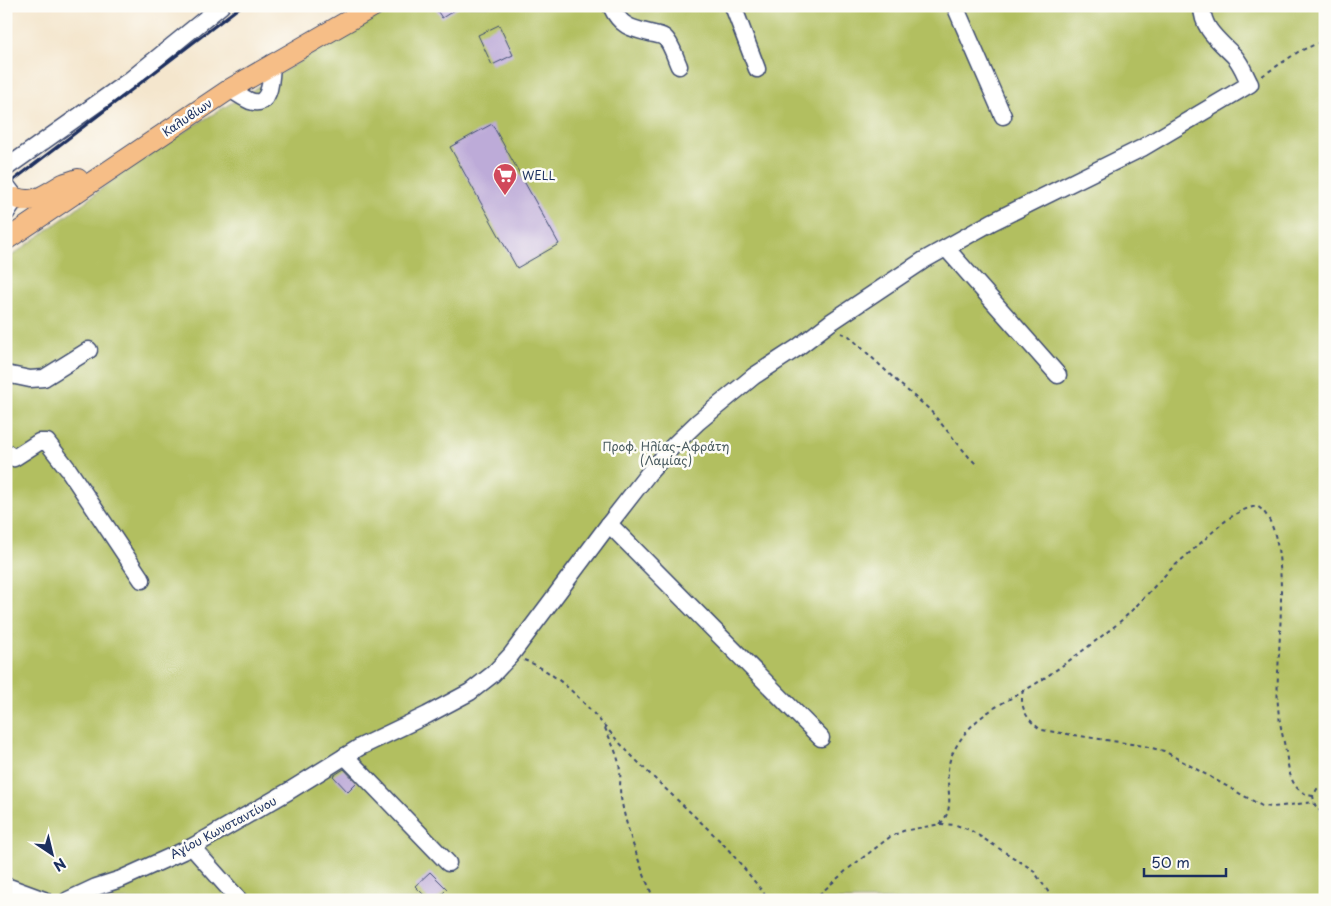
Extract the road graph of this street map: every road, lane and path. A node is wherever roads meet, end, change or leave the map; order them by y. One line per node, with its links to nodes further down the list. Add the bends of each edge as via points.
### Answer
1 (221, 6): 12 (street, via 130,80)
2 (374, 6): 13 (main road, Καλυβίων, via 272,63)
3 (611, 6): 8 (street, via 622,24 666,39)
4 (733, 6): 9 (street)
5 (955, 6): 11 (street)
6 (1202, 6): 10 (street, via 1212,35 1235,57)
7 (1325, 40): 10 (path, via 1298,52)
8 (679, 66)
9 (756, 69)
10 (1250, 84): 16 (street, Αγίου Κωνσταντίνου, via 1142,148)
11 (1003, 116)
12 (6, 168)
13 (106, 171): 14 (main road, via 65,183 31,201); 15 (main road, Καλυβίων)
14 (9, 199)
15 (6, 240)
16 (946, 248): 17 (street, Αγίου Κωνσταντίνου); 20 (street)
17 (822, 328): 22 (path, via 849,336 929,408); 23 (street, Αγίου Κωνσταντίνου, via 754,376 698,422 648,474)
18 (89, 350): 19 (street, via 44,378)
19 (6, 374)
20 (1058, 375)
21 (6, 452): 24 (street, via 14,458 39,442 47,442)
22 (978, 466)
23 (609, 524): 25 (street, Αγίου Κωνσταντίνου); 28 (street)
24 (142, 580)
25 (511, 656): 27 (path, via 542,668 557,679); 29 (street, Αγίου Κωνσταντίνου, via 470,692)
26 (1023, 690): 31 (path, via 1112,628 1169,571 1232,516 1257,506 1265,510 1272,522 1280,569 1278,707 1288,766 1298,790); 32 (path, via 1022,703 1026,715 1042,730 1164,751 1262,806); 34 (path, via 982,716 952,754 948,770 949,809 947,818)
27 (603, 724): 41 (path, via 617,756 620,797 627,824); 42 (path, via 726,848)
28 (821, 738)
29 (345, 756): 35 (street, Αγίου Κωνσταντίνου); 36 (street)
30 (1325, 785): 31 (path)
31 (1313, 796): 32 (path)
32 (1314, 802): 33 (path)
33 (1325, 817)
34 (940, 824): 43 (path, via 903,831 890,837); 44 (path, via 970,830 1033,870)
35 (192, 846): 39 (street, Αγίου Κωνσταντίνου); 40 (street)
36 (448, 863)
37 (6, 886): 38 (street)
38 (44, 900)
39 (68, 900)
40 (239, 900)
41 (654, 900)
42 (769, 900)
43 (813, 900)
44 (1054, 900)

